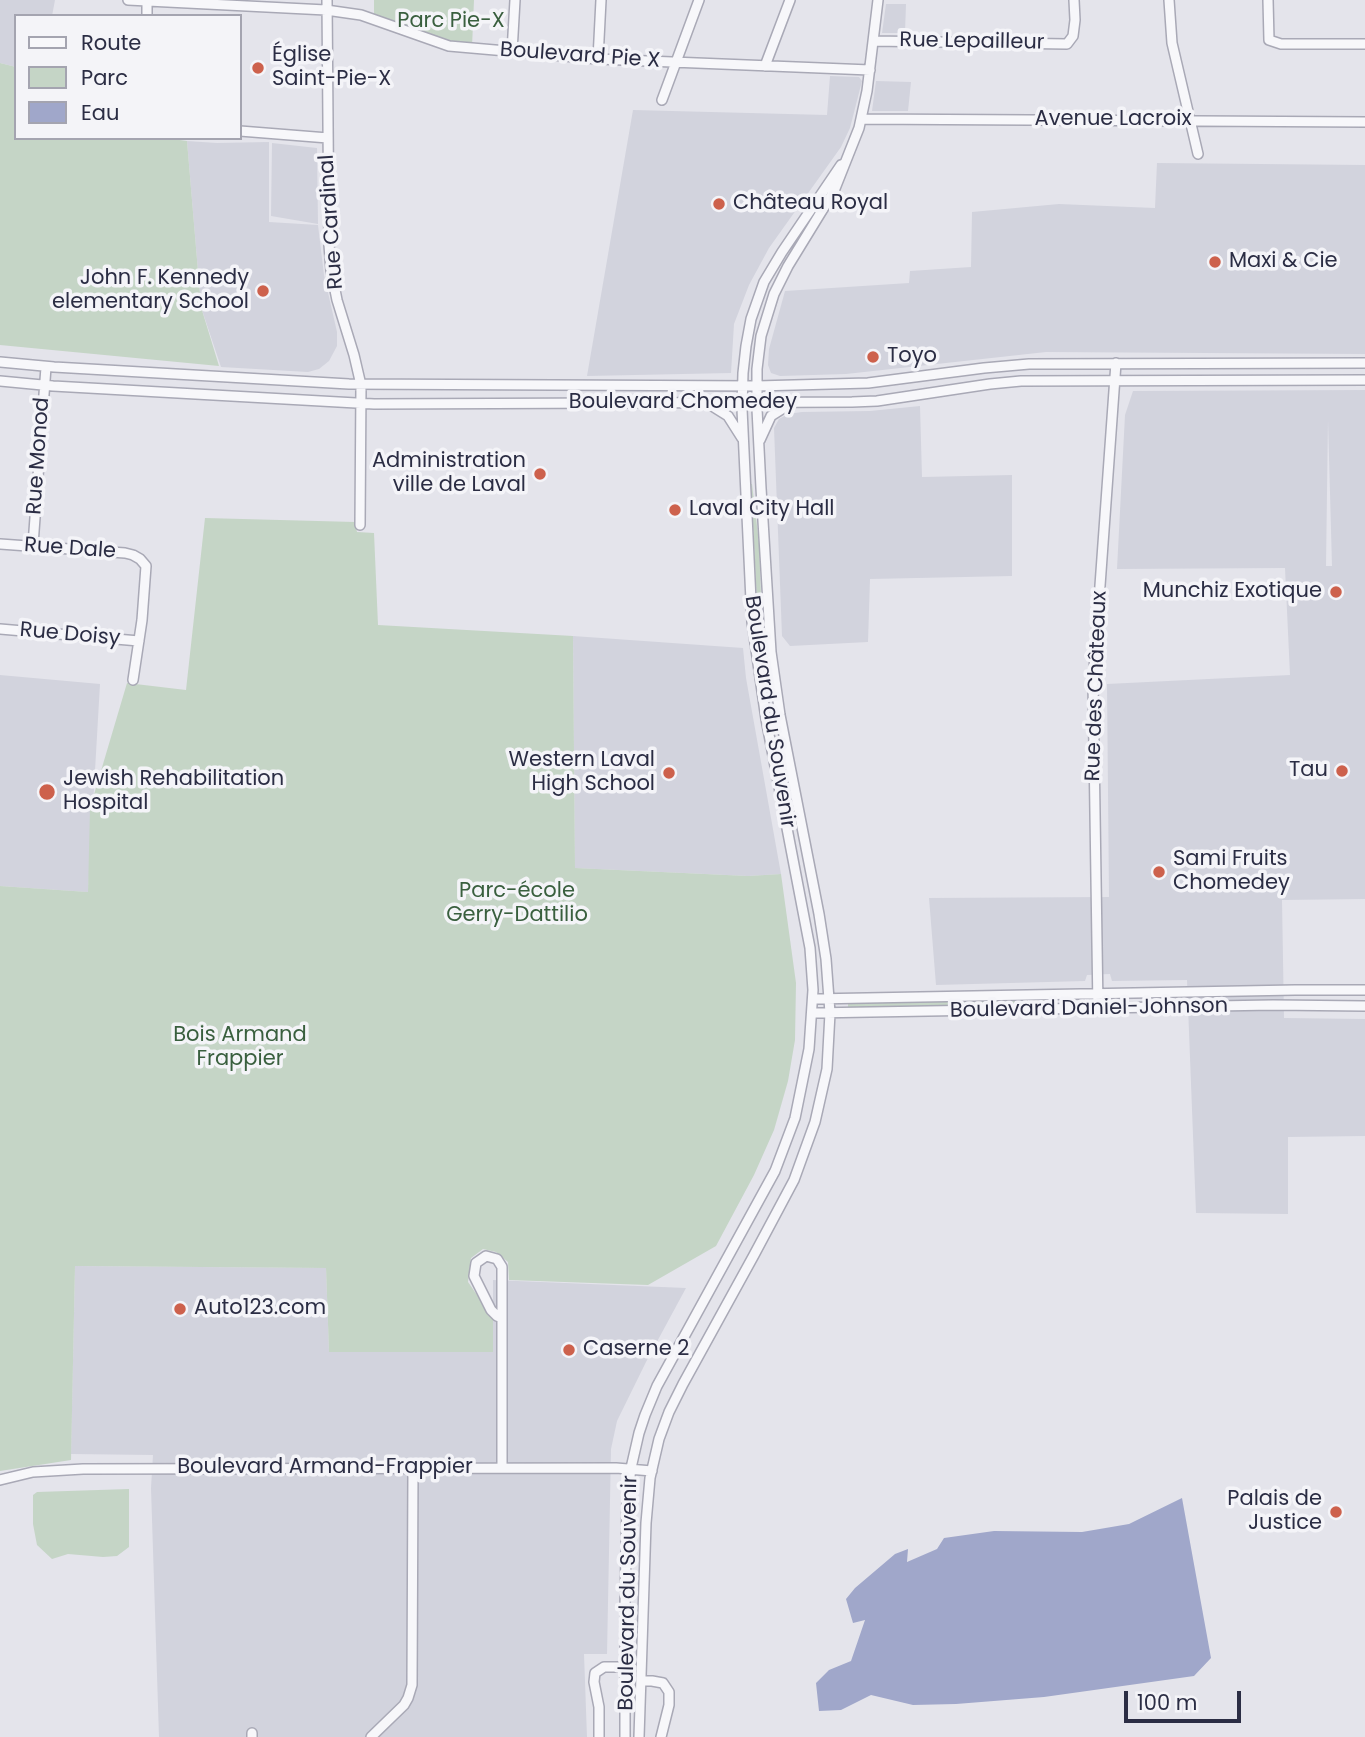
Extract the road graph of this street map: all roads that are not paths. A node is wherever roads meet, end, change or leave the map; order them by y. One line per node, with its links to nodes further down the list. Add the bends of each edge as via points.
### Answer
1 (128, 0): 2 (street, Boulevard Pie X)
2 (147, 0): 12 (street, Boulevard Pie X)
3 (327, 0): 13 (street, Rue Cardinal)
4 (515, 0): 16 (street)
5 (601, 0): 17 (street)
6 (699, 0): 18 (street)
7 (790, 0): 19 (street)
8 (878, 0): 14 (street)
9 (1074, 0): 14 (street, Rue Lepailleur, via 1073,36 1067,44)
10 (1169, 0): 23 (street, via 1172,43)
11 (1268, 0): 15 (street, via 1269,40)
12 (243, 3): 13 (street, Boulevard Pie X)
13 (327, 10): 16 (street, Boulevard Pie X, via 360,15 449,46); 26 (street, Rue Cardinal)
14 (873, 41): 20 (street)
15 (1365, 44)
16 (512, 52): 17 (street, Boulevard Pie X)
17 (598, 59): 18 (street, Boulevard Pie X)
18 (676, 62): 19 (street, Boulevard Pie X); 21 (street)
19 (765, 66): 20 (street, Boulevard Pie X)
20 (870, 71): 22 (street)
21 (662, 100)
22 (861, 119): 23 (street, Avenue Lacroix); 27 (street)
23 (1190, 120): 24 (street, Avenue Lacroix); 28 (street)
24 (1365, 122)
25 (242, 131): 26 (street)
26 (328, 138): 37 (street, Rue Cardinal, via 331,270)
27 (850, 151): 38 (street, Boulevard du Souvenir, via 763,286 749,329); 39 (street, Boulevard du Souvenir, via 834,191 771,301 759,344)
28 (1198, 154)
29 (0, 362): 32 (street, Boulevard Chomedey)
30 (1116, 363): 31 (street, Boulevard Chomedey); 33 (street, Rue des Châteaux); 39 (street, Boulevard Chomedey, via 1017,365 869,383)
31 (1365, 363)
32 (46, 367): 36 (street, Rue Monod); 37 (street, Boulevard Chomedey)
33 (1116, 380): 34 (street, Boulevard Chomedey); 42 (street, Boulevard Chomedey, via 1013,381 871,401); 54 (street, Rue des Châteaux, via 1093,683)
34 (1365, 380)
35 (0, 381): 36 (street, Boulevard Chomedey)
36 (44, 385): 43 (street, Boulevard Chomedey); 49 (street, Rue Monod)
37 (361, 385): 38 (street, Boulevard Chomedey); 43 (street, Rue Cardinal)
38 (743, 385): 39 (street, Boulevard Chomedey); 40 (street, Boulevard du Souvenir)
39 (757, 386): 41 (street, Boulevard du Souvenir)
40 (742, 403): 41 (street, Boulevard Chomedey); 44 (street, Boulevard Chomedey); 45 (street, Boulevard du Souvenir)
41 (757, 403): 42 (street, Boulevard Chomedey); 46 (street, Boulevard du Souvenir)
42 (791, 403): 46 (street, via 771,416)
43 (361, 404): 44 (street, Boulevard Chomedey); 47 (street, Rue Cardinal)
44 (708, 404): 45 (street, via 728,416)
45 (743, 439): 55 (street, Boulevard du Souvenir, via 752,622 808,936)
46 (759, 445): 56 (street, Boulevard du Souvenir, via 771,655 821,926)
47 (360, 524)
48 (0, 544): 49 (street, Rue Dale)
49 (33, 545): 51 (street, Rue Dale, via 125,553 140,559 146,566)
50 (0, 629): 51 (street, Rue Doisy)
51 (139, 642): 52 (street, Rue Dale)
52 (133, 680)
53 (1365, 990): 54 (street, Boulevard Daniel-Johnson)
54 (1097, 993): 56 (street, Boulevard Daniel-Johnson); 58 (street, Rue des Châteaux)
55 (813, 999): 56 (street, Boulevard Daniel-Johnson); 59 (street, Boulevard du Souvenir)
56 (829, 999): 60 (street, Boulevard du Souvenir)
57 (1365, 1006): 58 (street, Boulevard Daniel-Johnson)
58 (1098, 1009): 60 (street, Boulevard Daniel-Johnson)
59 (813, 1013): 60 (street, Boulevard Daniel-Johnson); 63 (street, Boulevard du Souvenir, via 803,1084 784,1149 653,1396)
60 (830, 1013): 65 (street, Boulevard du Souvenir, via 826,1077 804,1155 677,1394)
61 (502, 1318): 61 (street, via 502,1267 497,1259 486,1256 476,1263 474,1276 491,1310); 62 (street)
62 (502, 1468): 63 (street, Boulevard Armand-Frappier); 64 (street, Boulevard Armand-Frappier)
63 (631, 1468): 65 (street, Boulevard Armand-Frappier); 67 (street, Boulevard du Souvenir)
64 (413, 1469): 66 (street, Boulevard Armand-Frappier, via 70,1469); 69 (street, via 412,1685 404,1705)
65 (652, 1471): 68 (street, Boulevard du Souvenir)
66 (0, 1480)
67 (625, 1667): 70 (street, via 604,1667 594,1675); 71 (street, Boulevard du Souvenir)
68 (641, 1681): 72 (street, Boulevard du Souvenir); 73 (street, via 663,1683 670,1692)
69 (371, 1737)
70 (598, 1737)
71 (625, 1737)
72 (639, 1737)
73 (662, 1737)

